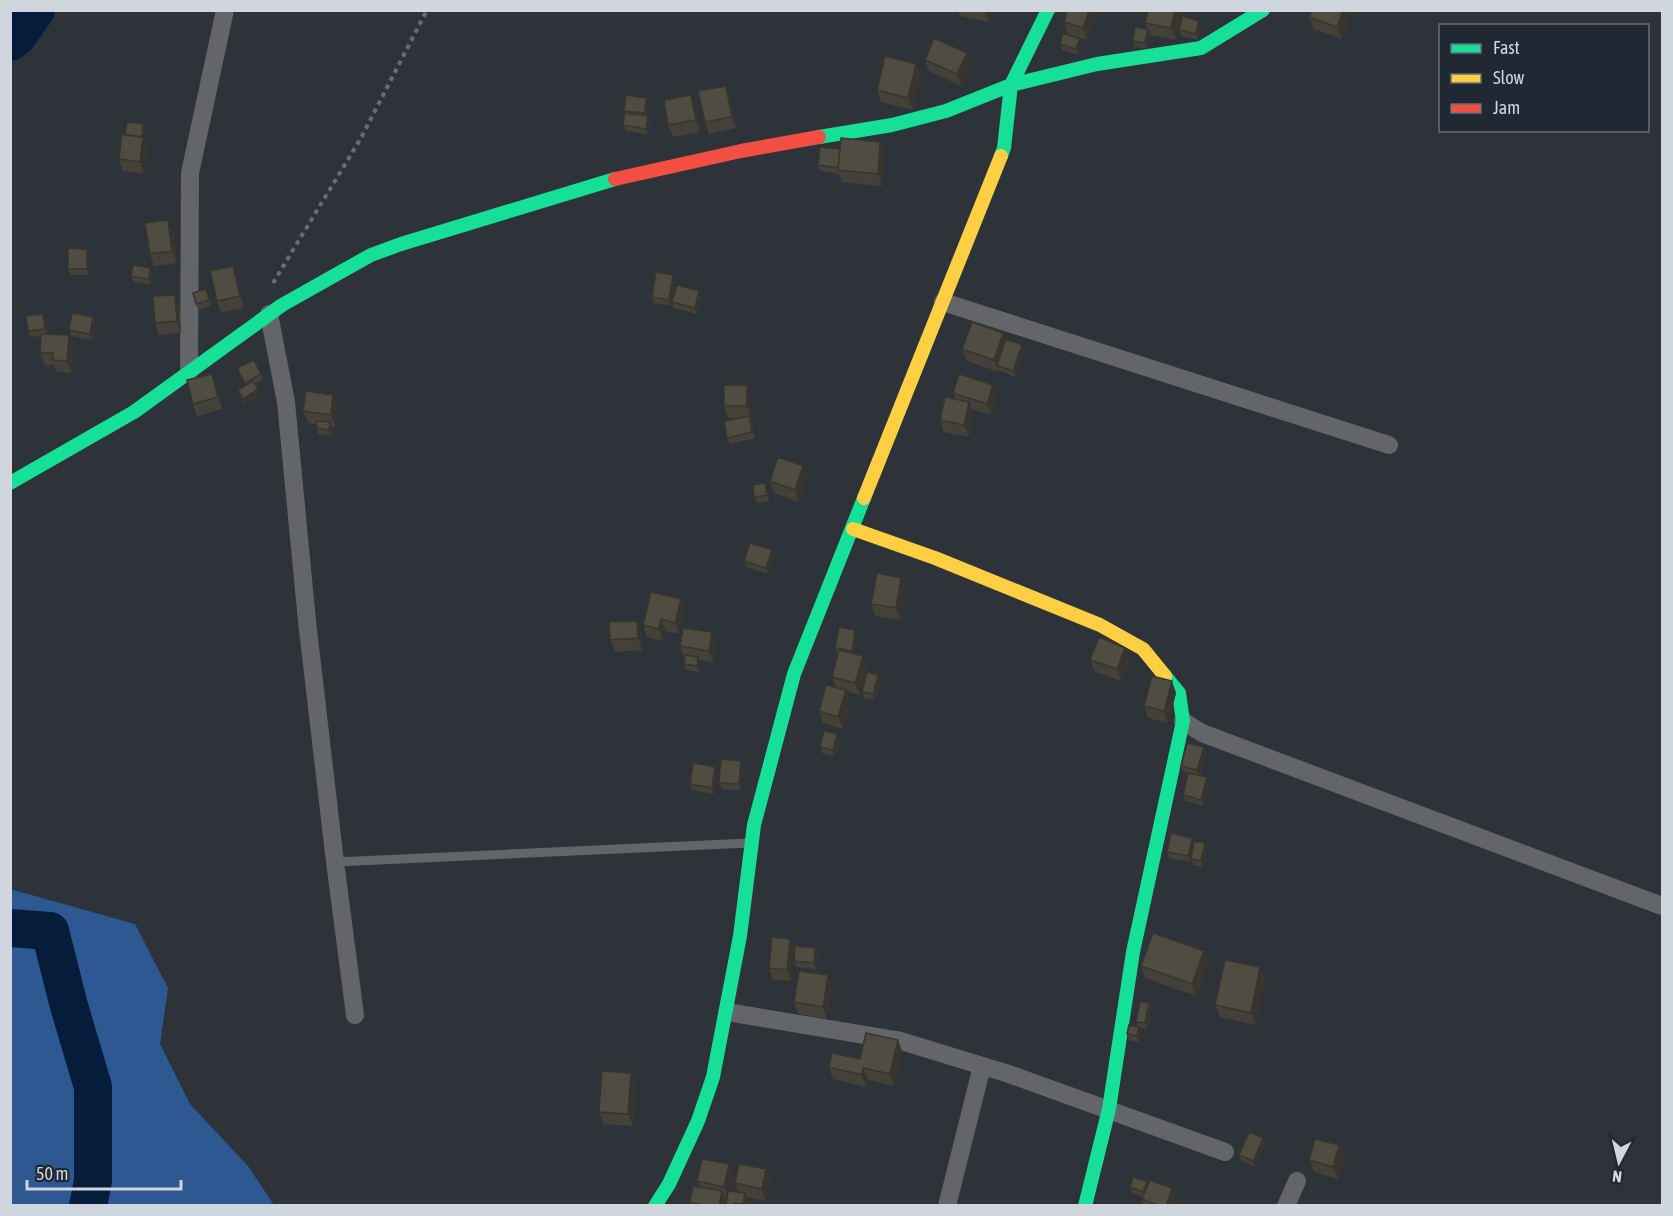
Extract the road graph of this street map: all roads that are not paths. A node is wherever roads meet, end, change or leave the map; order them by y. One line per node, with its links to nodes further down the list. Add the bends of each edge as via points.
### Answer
1 (225, 10): 7 (street, via 190,173)
2 (1048, 10): 4 (street)
3 (1263, 10): 4 (street, via 1201,48 1097,64)
4 (1011, 85): 5 (street, via 1004,148); 6 (street, via 946,111 892,125 741,151 576,189 371,255)
5 (943, 302): 8 (street); 10 (street)
6 (269, 314): 7 (street); 13 (street, via 286,402)
7 (189, 372): 9 (street, via 134,412)
8 (1389, 445)
9 (10, 483)
10 (853, 529): 11 (street, via 1100,625 1143,650 1179,693); 12 (street, via 794,674)
11 (1183, 720): 14 (street, via 1202,733); 18 (street, via 1133,952)
12 (752, 843): 13 (lane); 15 (street)
13 (334, 862): 16 (street)
14 (1662, 906)
15 (727, 1012): 17 (street, via 901,1041); 21 (street, via 713,1077 698,1121)
16 (355, 1016)
17 (982, 1066): 18 (street); 22 (street)
18 (1109, 1109): 19 (street); 23 (street)
19 (1225, 1152)
20 (1297, 1181): 24 (street)
21 (655, 1206)
22 (946, 1206)
23 (1085, 1206)
24 (1286, 1206)

